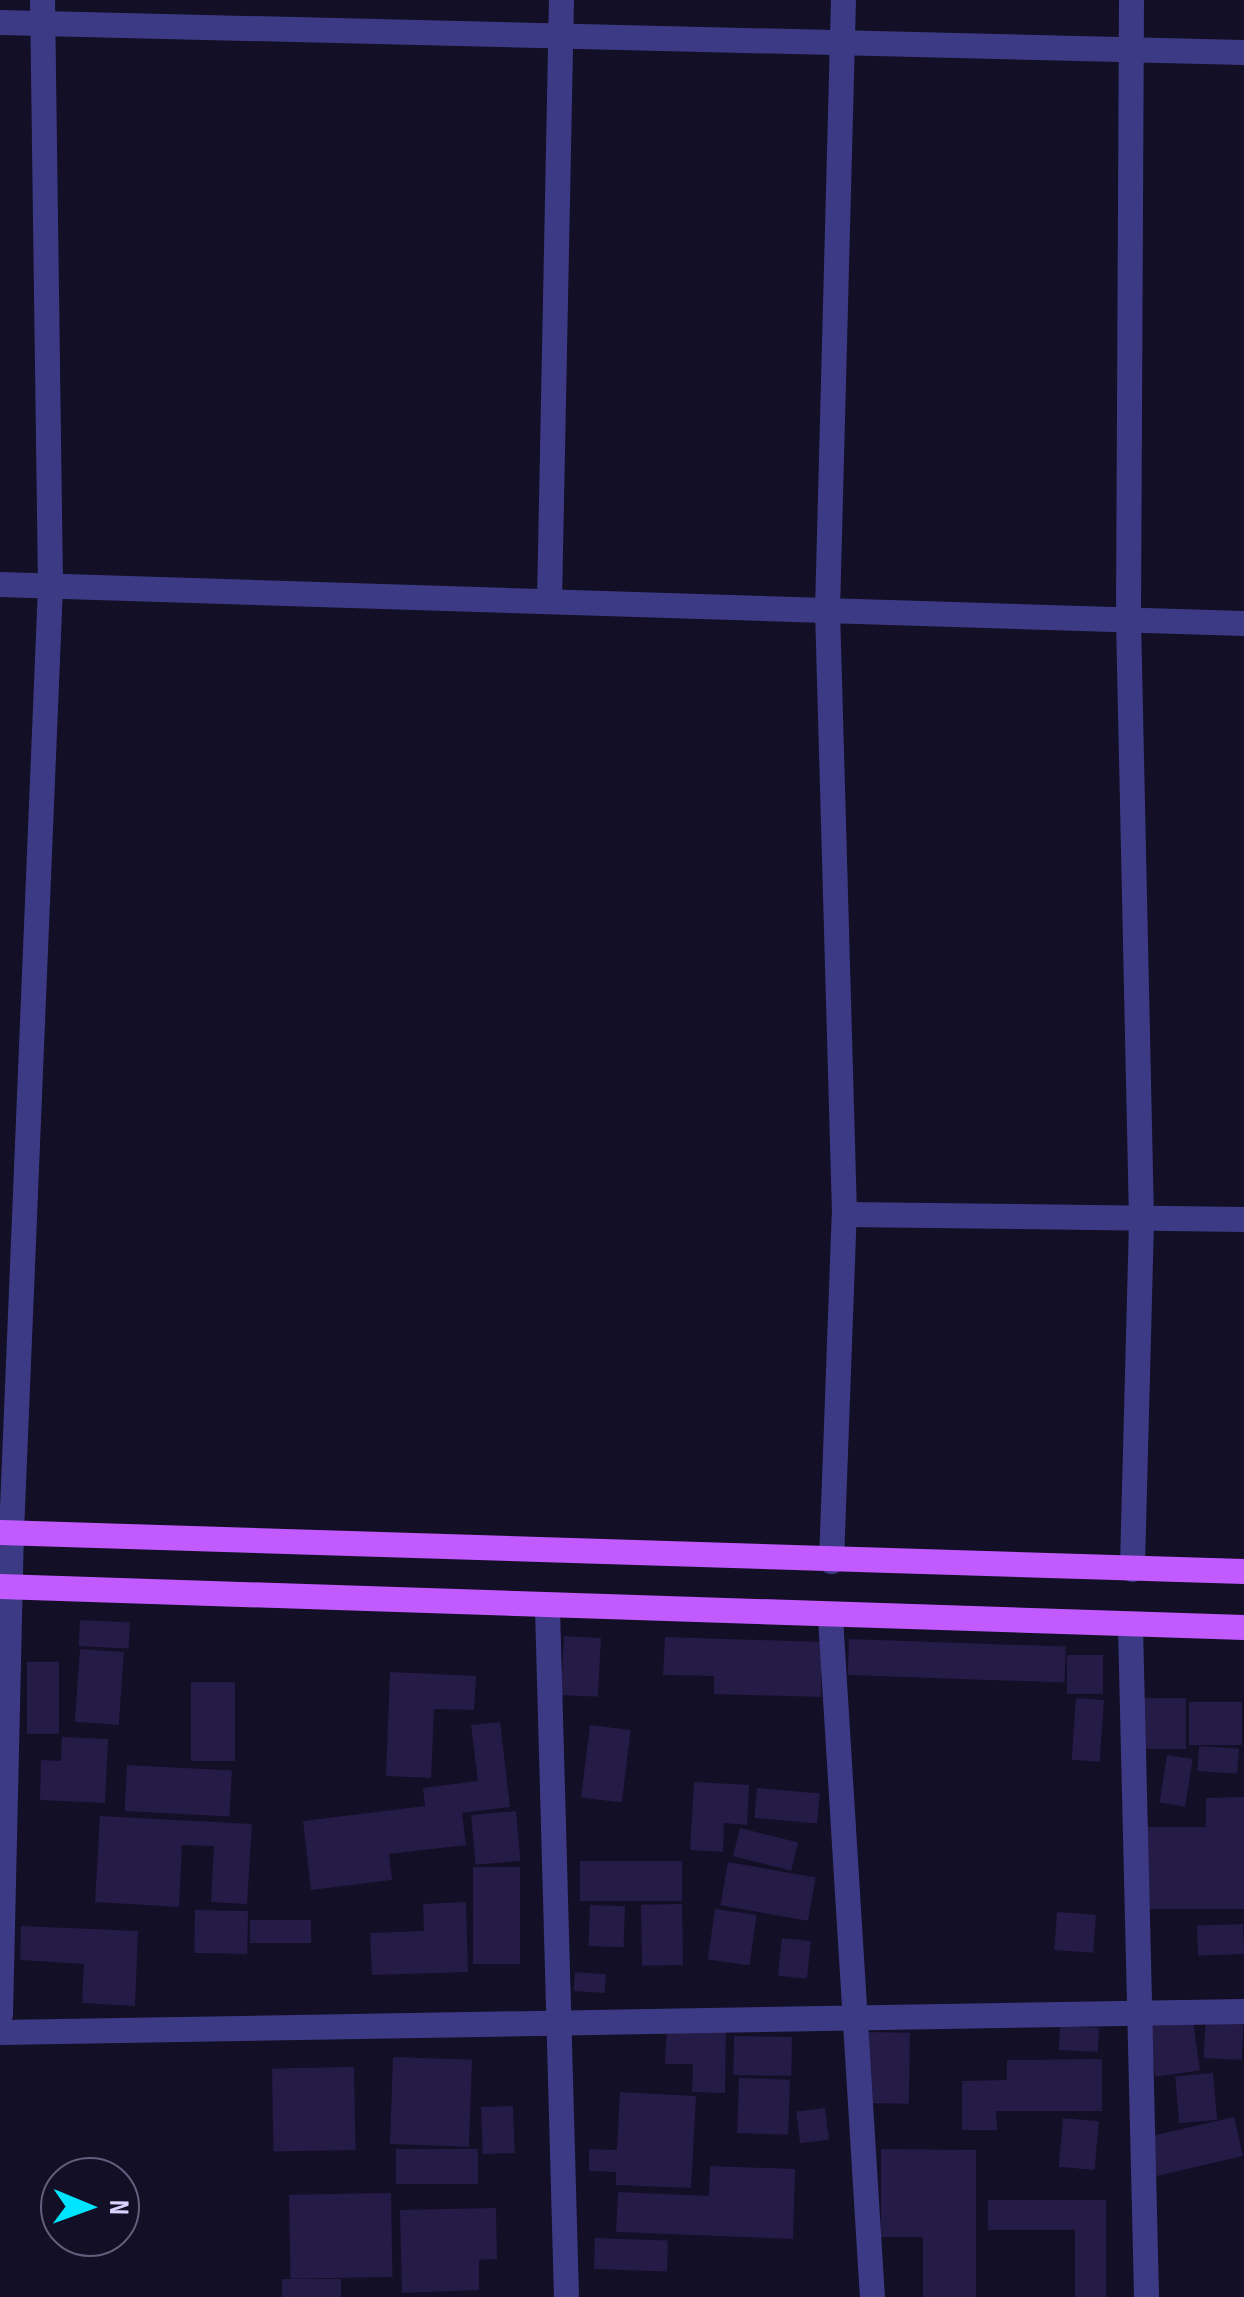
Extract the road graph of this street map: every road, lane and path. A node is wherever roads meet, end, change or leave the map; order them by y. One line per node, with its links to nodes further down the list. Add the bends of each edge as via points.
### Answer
1 (560, 0): 6 (street)
2 (843, 0): 7 (street)
3 (1131, 0): 8 (street)
4 (42, 11): 5 (street); 6 (street); 11 (street)
5 (0, 22)
6 (561, 36): 7 (street); 12 (street)
7 (843, 44): 8 (street); 13 (street)
8 (1131, 50): 9 (street); 14 (street)
9 (1244, 52)
10 (0, 584): 11 (street)
11 (50, 586): 12 (street); 19 (street)
12 (549, 601): 13 (street)
13 (828, 610): 14 (street); 16 (street)
14 (1128, 619): 15 (street); 18 (street)
15 (1244, 623)
16 (844, 1214): 18 (street); 20 (street)
17 (1244, 1218): 18 (street)
18 (1141, 1221): 21 (street)
19 (6, 1532): 20 (main road); 23 (street)
20 (832, 1561): 21 (main road)
21 (1132, 1569): 22 (main road)
22 (1244, 1571)
23 (5, 1586): 24 (main road); 30 (street)
24 (547, 1608): 25 (main road); 32 (street)
25 (830, 1617): 26 (main road); 31 (street)
26 (1130, 1626): 27 (main road); 29 (street)
27 (1244, 1628)
28 (1244, 2012): 29 (street)
29 (1136, 2013): 31 (street); 36 (street)
30 (0, 2014)
31 (851, 2018): 32 (street); 35 (street)
32 (554, 2022): 33 (street); 34 (street)
33 (0, 2032)
34 (566, 2297)
35 (872, 2297)
36 (1146, 2297)

